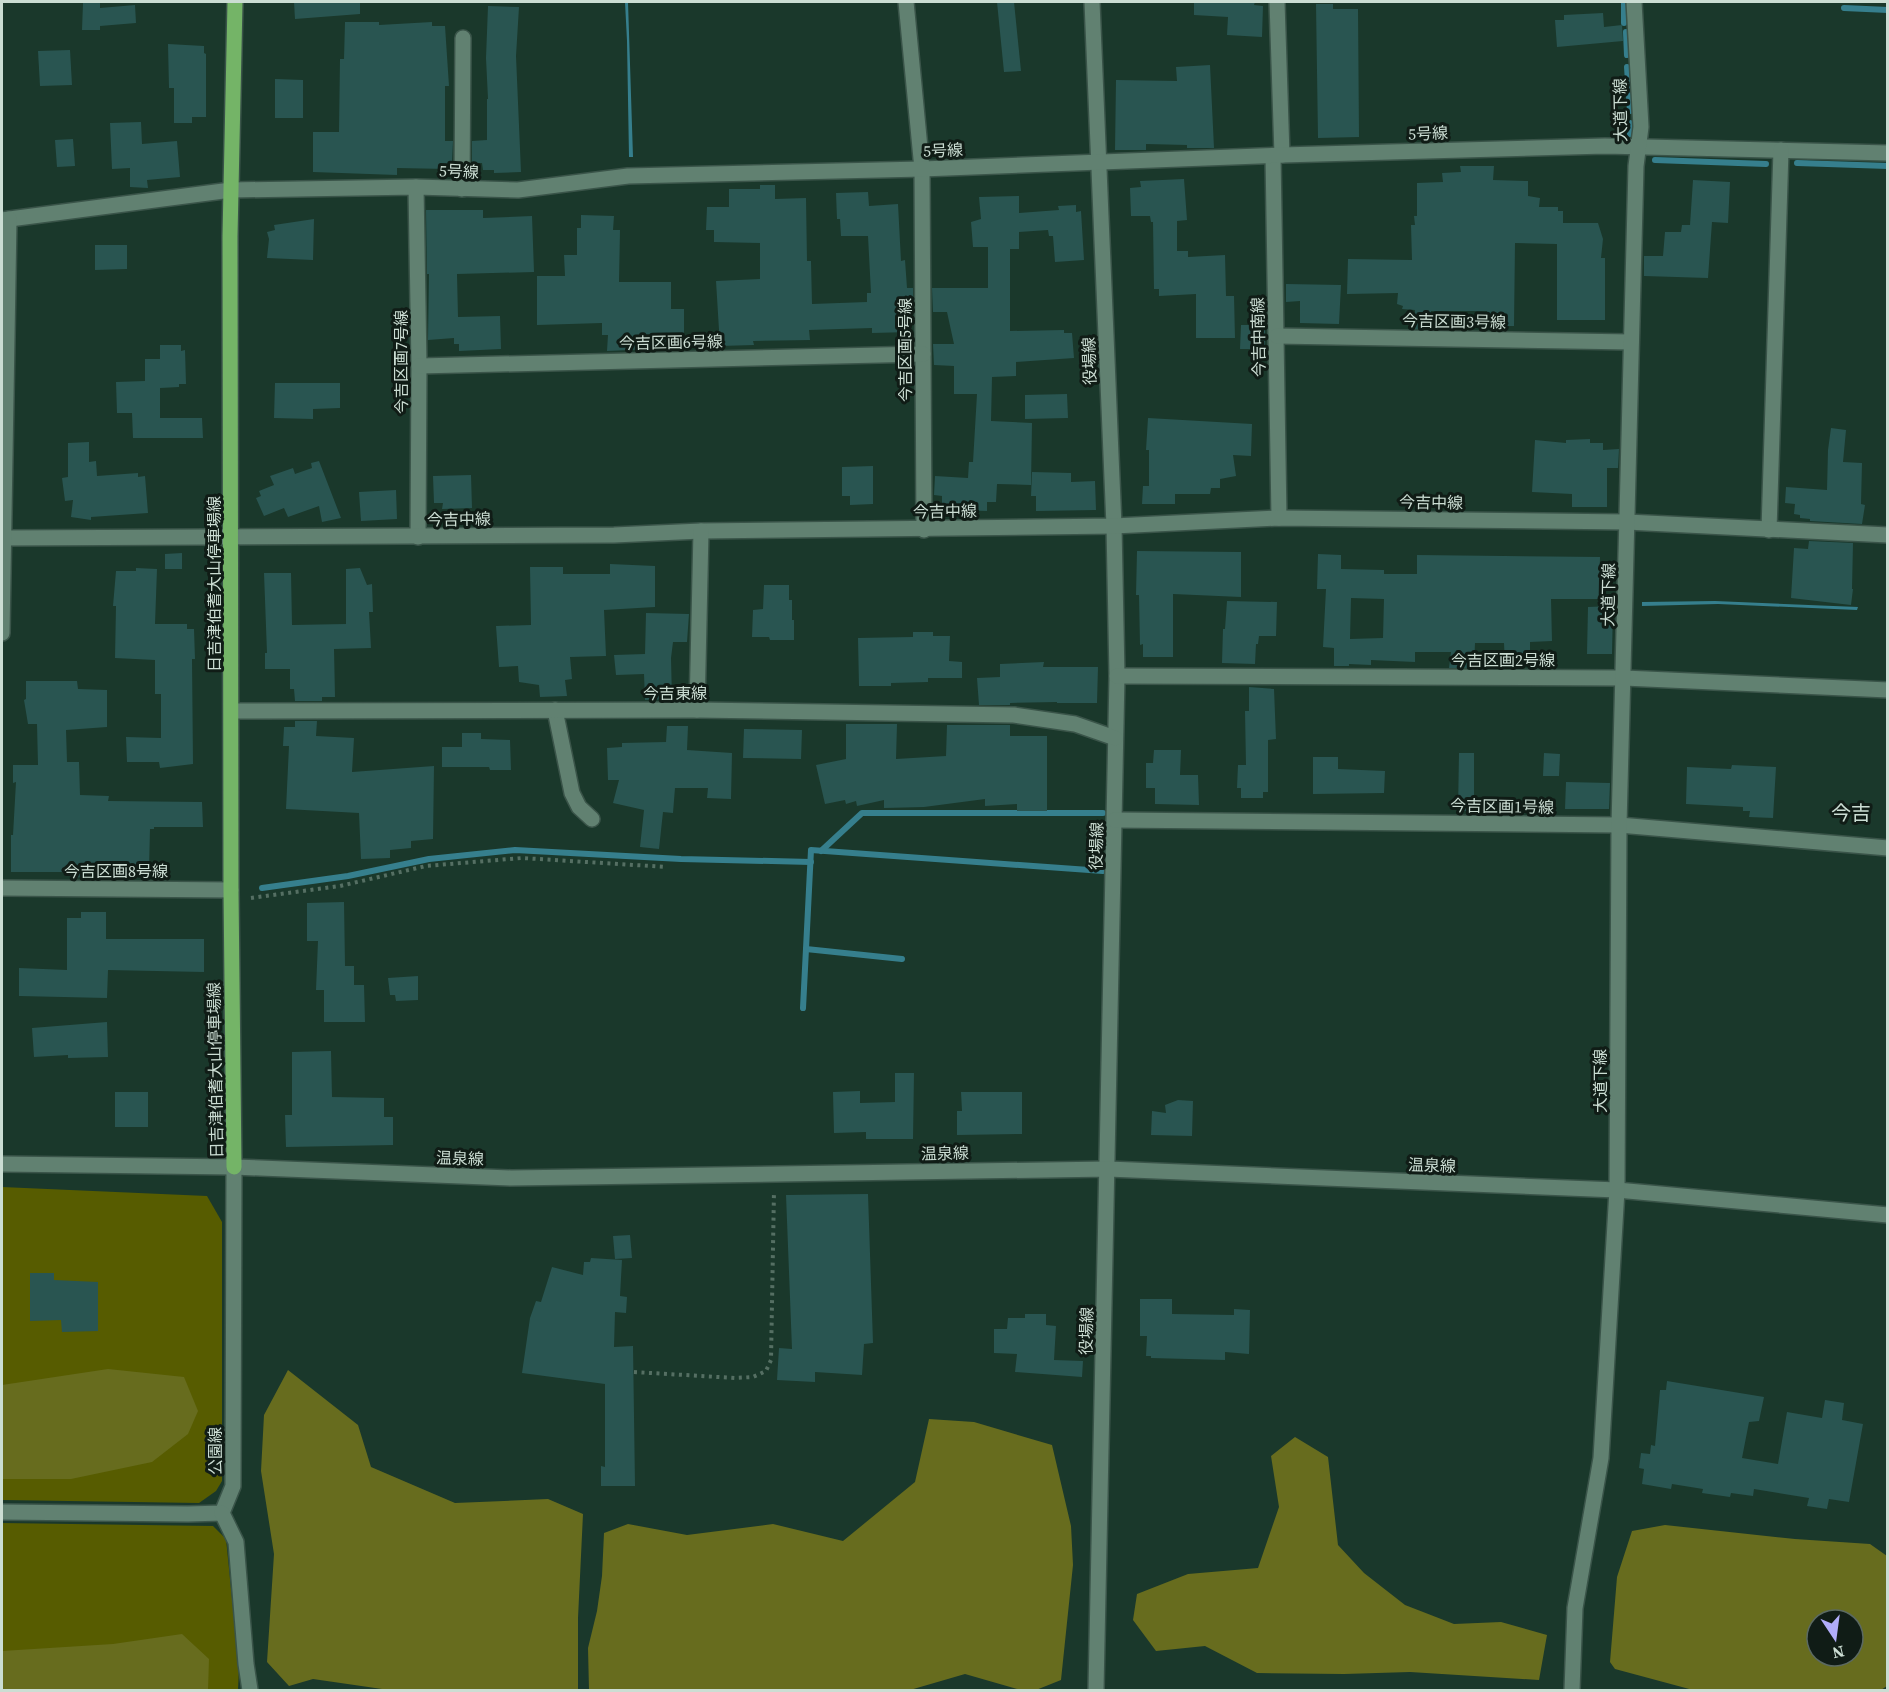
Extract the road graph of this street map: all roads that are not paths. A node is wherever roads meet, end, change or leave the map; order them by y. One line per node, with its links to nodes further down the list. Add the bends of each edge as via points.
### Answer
1 (234, 2): 15 (main road, 日吉津伯耆大山停車場線)
2 (906, 2): 12 (street, 今吉区画5号線)
3 (1092, 2): 11 (street, 役場線)
4 (1277, 2): 10 (street, 今吉中南線)
5 (1634, 2): 7 (street, 大道下線)
6 (463, 38): 14 (street)
7 (1640, 146): 8 (street, 5号線); 10 (street, 5号線); 19 (street, 大道下線, via 1636,166)
8 (1781, 150): 9 (street, 5号線); 26 (street)
9 (1887, 153)
10 (1278, 155): 11 (street, 5号線); 18 (street, 今吉中南線)
11 (1099, 162): 12 (street, 5号線); 24 (street, 役場線)
12 (922, 169): 14 (street, 5号線, via 627,176 518,190); 20 (street, 今吉区画5号線)
13 (416, 187): 14 (street, 5号線); 15 (street, 5号線); 21 (street, 今吉区画7号線)
14 (462, 189)
15 (231, 190): 16 (street, 5号線); 29 (main road, 日吉津伯耆大山停車場線)
16 (5, 219): 17 (street)
17 (4, 330): 31 (street)
18 (1276, 336): 19 (street, 今吉区画3号線); 22 (street, 今吉中南線)
19 (1631, 342): 23 (street, 大道下線)
20 (923, 354): 21 (street, 今吉区画6号線); 25 (street, 今吉区画5号線)
21 (420, 366): 30 (street, 今吉区画7号線)
22 (1279, 518): 23 (street, 今吉中線); 24 (street, 今吉中線)
23 (1627, 522): 26 (street, 今吉中線); 34 (street, 大道下線)
24 (1114, 526): 25 (street, 今吉中線); 33 (street, 役場線)
25 (924, 530): 27 (street, 今吉中線)
26 (1769, 530): 28 (street, 今吉中線)
27 (701, 531): 30 (street, 今吉中線); 37 (street)
28 (1887, 535)
29 (232, 536): 30 (street, 今吉中線); 31 (street, 今吉中線); 38 (main road, 日吉津伯耆大山停車場線)
30 (418, 537)
31 (2, 538): 32 (street)
32 (2, 633)
33 (1118, 676): 34 (street, 今吉区画2号線); 39 (street, 役場線)
34 (1624, 678): 35 (street, 今吉区画2号線); 42 (street, 大道下線)
35 (1887, 690)
36 (555, 710): 37 (street, 今吉東線); 38 (street, 今吉東線); 40 (street, via 572,793)
37 (698, 710): 39 (street, 今吉東線, via 1014,715 1075,724)
38 (231, 711): 45 (main road, 日吉津伯耆大山停車場線)
39 (1115, 738): 41 (street, 役場線)
40 (592, 819)
41 (1115, 820): 42 (street, 今吉区画1号線); 48 (street, 役場線)
42 (1619, 825): 43 (street, 今吉区画1号線); 49 (street, 大道下線)
43 (1887, 848)
44 (2, 888): 45 (street, 今吉区画8号線)
45 (231, 890): 47 (main road, 日吉津伯耆大山停車場線)
46 (2, 1164): 47 (street, 温泉線)
47 (234, 1167): 48 (street, 温泉線, via 511,1178); 52 (street, 公園線, via 233,1486)
48 (1108, 1169): 49 (street, 温泉線); 54 (street, 役場線)
49 (1617, 1190): 50 (street, 温泉線); 55 (street, 大道下線, via 1601,1458 1575,1608)
50 (1887, 1215)
51 (2, 1512): 52 (street)
52 (222, 1512): 53 (street, via 236,1542)
53 (250, 1690)
54 (1096, 1690)
55 (1572, 1690)

